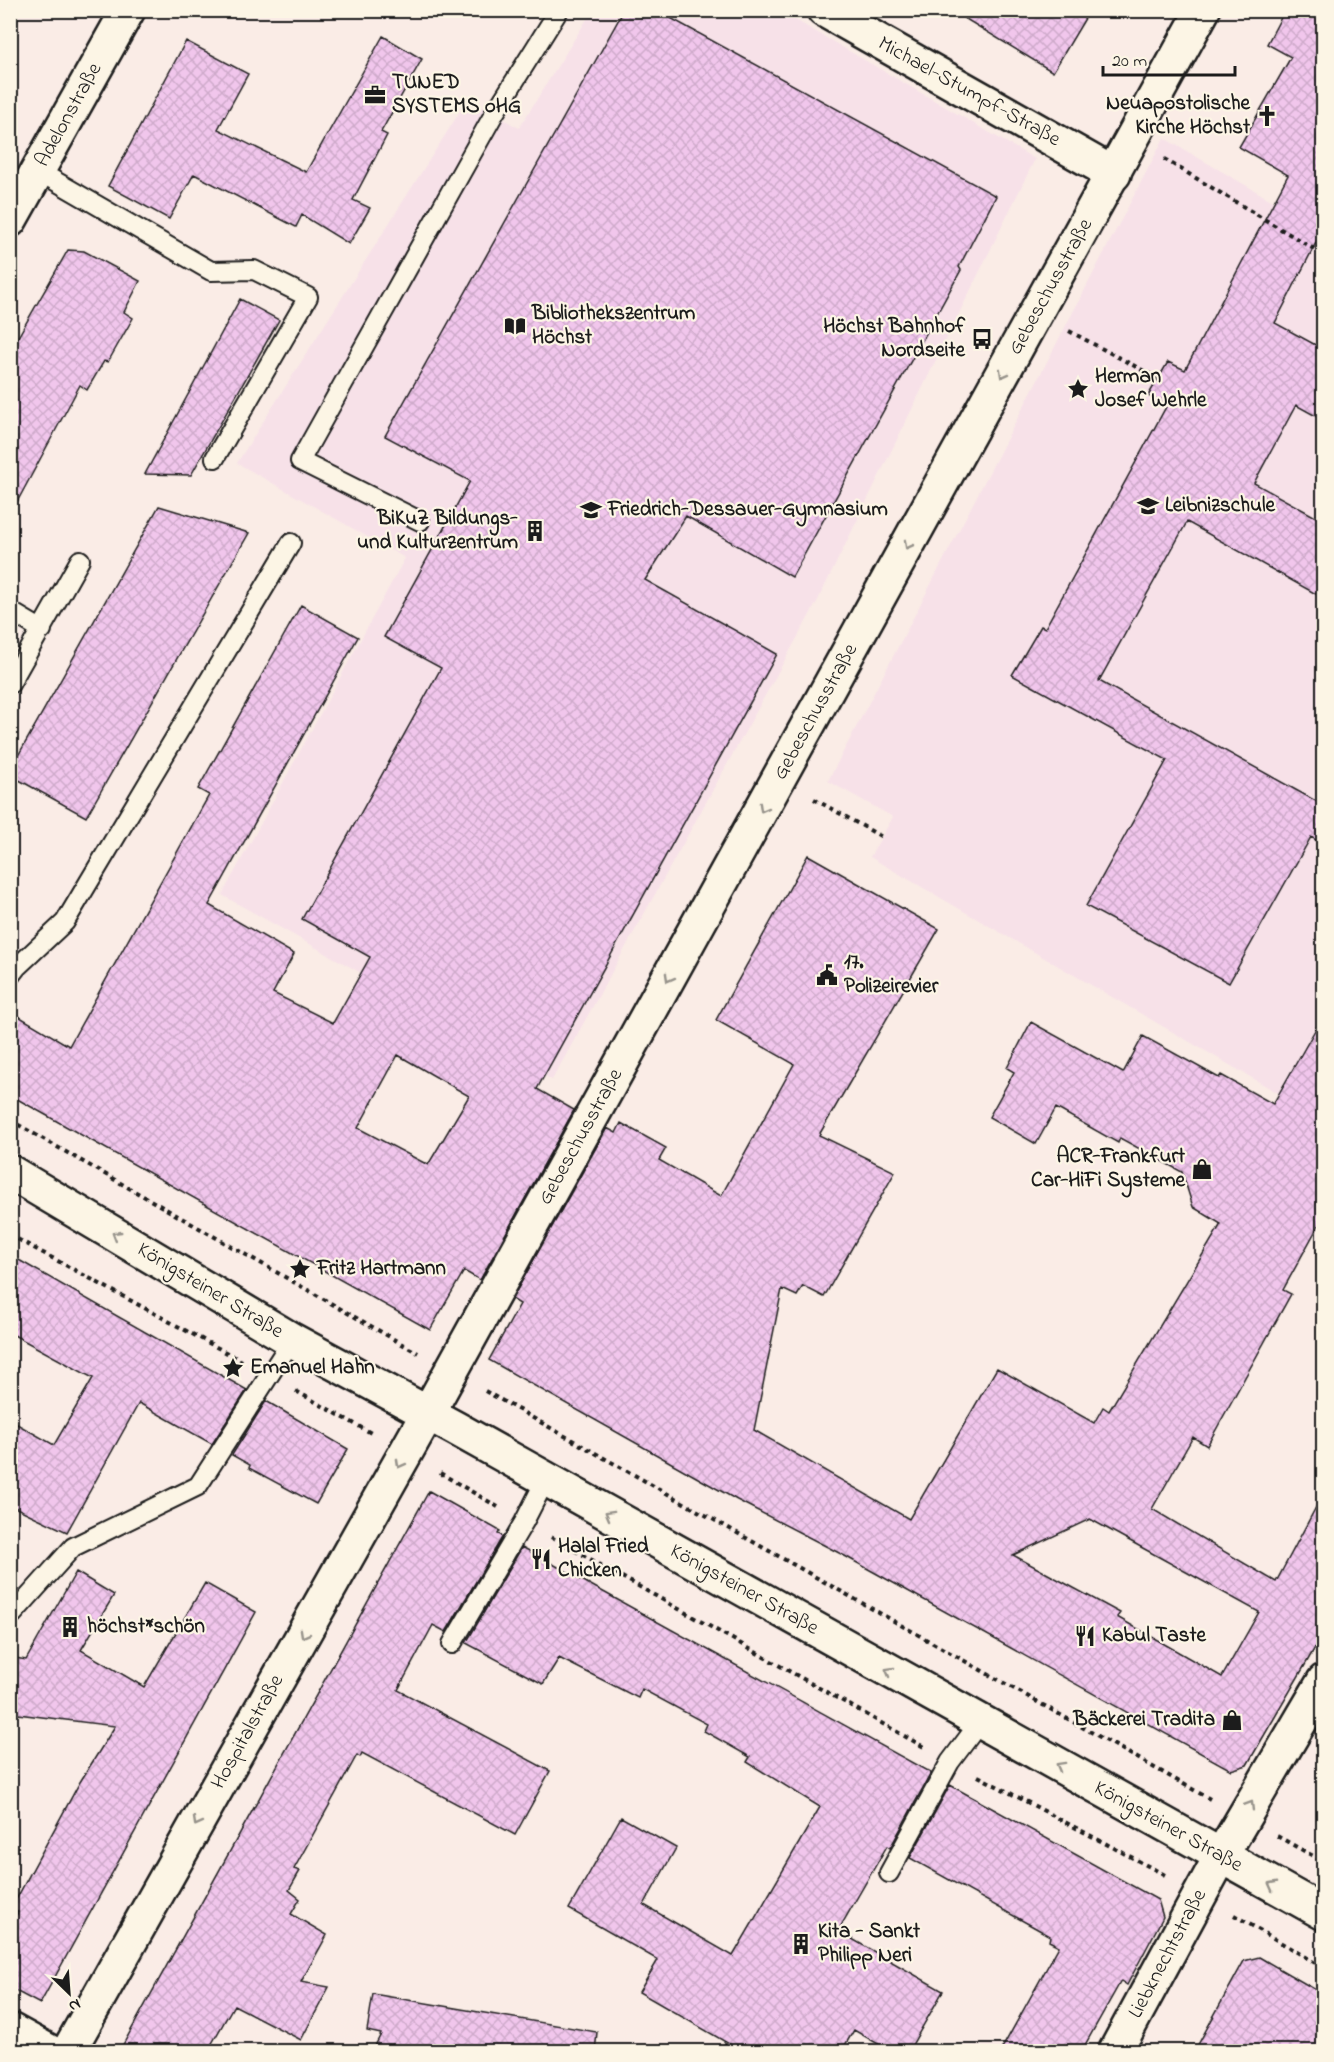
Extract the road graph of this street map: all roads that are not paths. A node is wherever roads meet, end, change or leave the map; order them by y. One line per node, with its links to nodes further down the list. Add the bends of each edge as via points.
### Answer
1 (128, 10): 5 (street, Adelonstraße)
2 (559, 10): 9 (lane, via 494,114 300,461)
3 (824, 10): 6 (street, Michael-Stumpf-Straße)
4 (1203, 10): 6 (street, Gebeschusstraße)
5 (38, 171): 7 (street, Adelonstraße); 8 (lane, via 211,271 254,270 308,297)
6 (1114, 174): 18 (street, Gebeschusstraße, one-way to 18)
7 (10, 220)
8 (215, 459)
9 (420, 521)
10 (291, 543): 15 (lane, via 65,922)
11 (80, 560): 13 (lane)
12 (10, 611): 13 (lane)
13 (42, 630): 14 (lane)
14 (10, 684)
15 (10, 976)
16 (10, 1172): 17 (street, Königsteiner Straße, one-way to 16)
17 (292, 1340): 18 (street, Königsteiner Straße); 20 (lane, via 198,1486 73,1546)
18 (428, 1413): 19 (street, Königsteiner Straße); 29 (street, Hospitalstraße, one-way to 29)
19 (546, 1479): 21 (lane); 23 (street, Königsteiner Straße, one-way to 19)
20 (13, 1614)
21 (452, 1644)
22 (1323, 1681): 24 (street, Liebknechtstraße, one-way to 22)
23 (980, 1722): 24 (street, Königsteiner Straße, one-way to 23); 25 (lane, via 950,1762)
24 (1221, 1856): 26 (street, Königsteiner Straße, one-way to 24); 30 (street, Liebknechtstraße)
25 (889, 1873)
26 (1323, 1913)
27 (10, 2030): 28 (street)
28 (50, 2052)
29 (68, 2052)
30 (1115, 2052)

